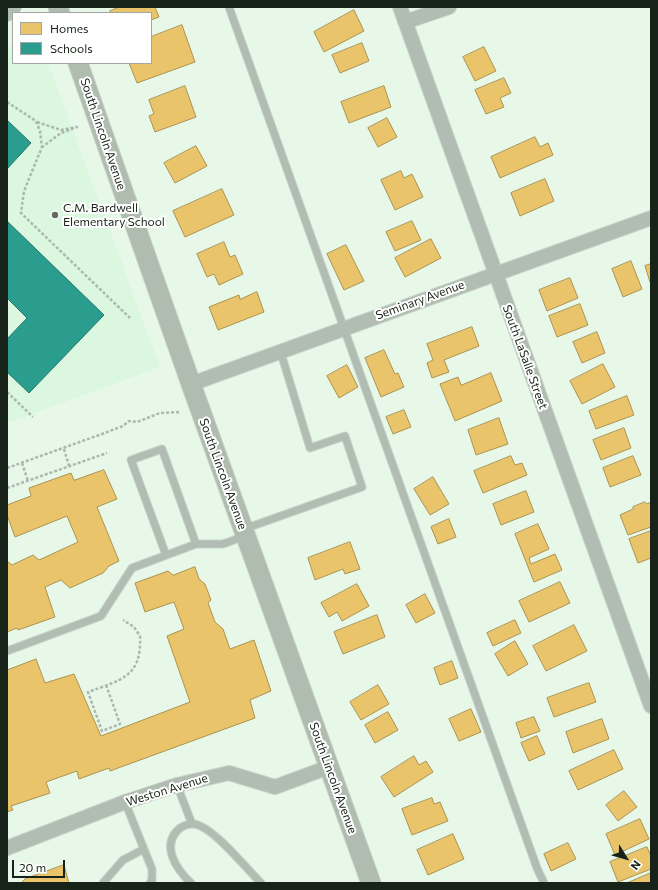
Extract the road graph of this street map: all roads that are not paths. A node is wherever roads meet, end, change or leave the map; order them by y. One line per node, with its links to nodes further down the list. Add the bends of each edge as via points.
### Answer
1 (14, 7): 5 (street)
2 (229, 7): 10 (lane)
3 (400, 7): 6 (street, South LaSalle Street)
4 (449, 7): 6 (street)
5 (7, 14)
6 (405, 22): 9 (street, South LaSalle Street)
7 (78, 64): 12 (street, South Lincoln Avenue)
8 (651, 218): 9 (street, Seminary Avenue)
9 (495, 273): 10 (street, Seminary Avenue); 17 (street, South LaSalle Street)
10 (344, 328): 11 (street, Seminary Avenue); 29 (lane)
11 (280, 350): 12 (street, Seminary Avenue); 13 (lane, via 310,448 345,436 362,487)
12 (191, 384): 13 (street, South Lincoln Avenue)
13 (244, 533): 14 (lane, via 223,544); 18 (street, South Lincoln Avenue)
14 (196, 544): 15 (lane); 15 (lane, via 162,449 131,460)
15 (166, 555): 16 (lane, via 132,568 101,616)
16 (7, 651)
17 (651, 706)
18 (329, 767): 19 (street, Weston Avenue, via 275,787 229,773); 24 (street, South Lincoln Avenue)
19 (177, 785): 20 (street, Weston Avenue); 21 (lane)
20 (125, 802): 22 (street, Weston Avenue); 23 (lane)
21 (192, 824): 27 (lane, via 181,827 170,841 175,864); 28 (lane, via 216,837)
22 (7, 848)
23 (144, 849): 25 (lane, via 123,860); 26 (lane, via 152,869)
24 (366, 880)
25 (102, 883)
26 (150, 883)
27 (191, 883)
28 (261, 883)
29 (544, 883)

